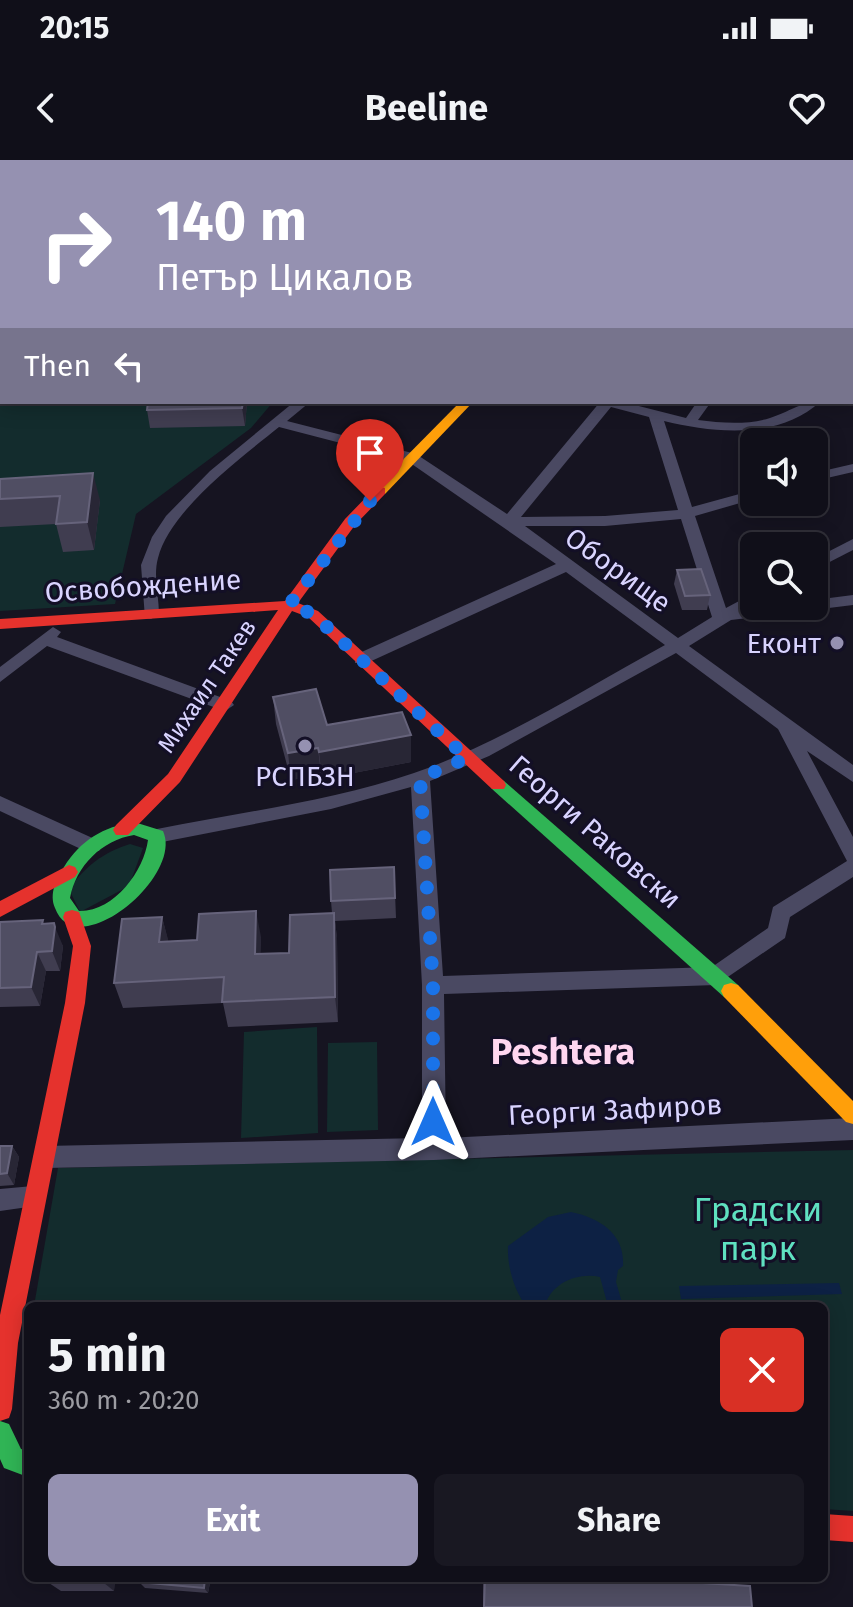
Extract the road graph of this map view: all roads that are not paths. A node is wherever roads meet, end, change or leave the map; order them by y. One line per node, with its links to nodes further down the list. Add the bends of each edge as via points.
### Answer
1 (300, 404): 8 (street)
2 (465, 404): 10 (street, Михаил Такев)
3 (605, 404): 15 (street)
4 (614, 404): 7 (street)
5 (703, 404): 9 (street)
6 (809, 404): 9 (street, via 769,423)
7 (656, 417): 9 (street); 14 (street)
8 (276, 422): 10 (street, Оборище); 23 (street, via 160,530 150,558)
9 (689, 423)
10 (411, 457): 15 (street, Оборище); 21 (street, Михаил Такев, via 350,522)
11 (853, 468): 12 (street)
12 (828, 474)
13 (740, 498): 14 (street)
14 (685, 514): 15 (street); 25 (street)
15 (509, 522): 18 (street, Оборище)
16 (853, 544): 17 (street)
17 (828, 557)
18 (568, 565): 29 (street, Оборище); 30 (street)
19 (853, 600): 20 (street)
20 (828, 603)
21 (289, 605): 23 (street, Освобождение); 30 (street, Георги Раковски, via 313,614); 32 (street, Михаил Такев)
22 (740, 605): 25 (street)
23 (151, 614): 26 (street, Освобождение)
24 (740, 614): 25 (street)
25 (720, 616): 29 (street)
26 (69, 619): 27 (street, Освобождение); 28 (street)
27 (0, 624)
28 (45, 639): 31 (street); 32 (street)
29 (677, 646): 33 (street, Оборище); 34 (street)
30 (361, 659): 34 (street, Георги Раковски)
31 (0, 676)
32 (225, 705): 36 (street, Михаил Такев)
33 (785, 725): 35 (street); 43 (street, Оборище)
34 (467, 758): 37 (street); 52 (street, Георги Раковски)
35 (853, 775)
36 (174, 778): 40 (street, Михаил Такев); 41 (street, Михаил Такев)
37 (420, 778): 39 (street); 53 (street)
38 (0, 803): 42 (street)
39 (212, 827): 41 (street); 44 (street)
40 (122, 830): 41 (street); 42 (street)
41 (155, 834): 44 (street, Михаил Такев)
42 (92, 846): 46 (street)
43 (853, 856)
44 (151, 866): 49 (street, via 141,884)
45 (853, 867): 52 (street, via 780,913 778,932)
46 (69, 872): 47 (street); 48 (street, via 63,891)
47 (0, 910)
48 (68, 912): 49 (street, via 83,920); 50 (street); 51 (street)
49 (106, 912): 51 (street)
50 (0, 919)
51 (82, 946): 57 (street)
52 (716, 976): 53 (street); 54 (street, Георги Раковски)
53 (433, 985): 56 (street)
54 (853, 1115)
55 (853, 1129): 56 (street, Георги Зафиров)
56 (434, 1149): 57 (street, Георги Зафиров)
57 (45, 1157): 58 (street)
58 (33, 1197): 59 (street); 60 (street, via 6,1343)
59 (0, 1200)
60 (0, 1409)
61 (0, 1433): 62 (street, via 13,1459)
62 (24, 1463)
63 (828, 1527): 64 (street)
64 (853, 1529)

